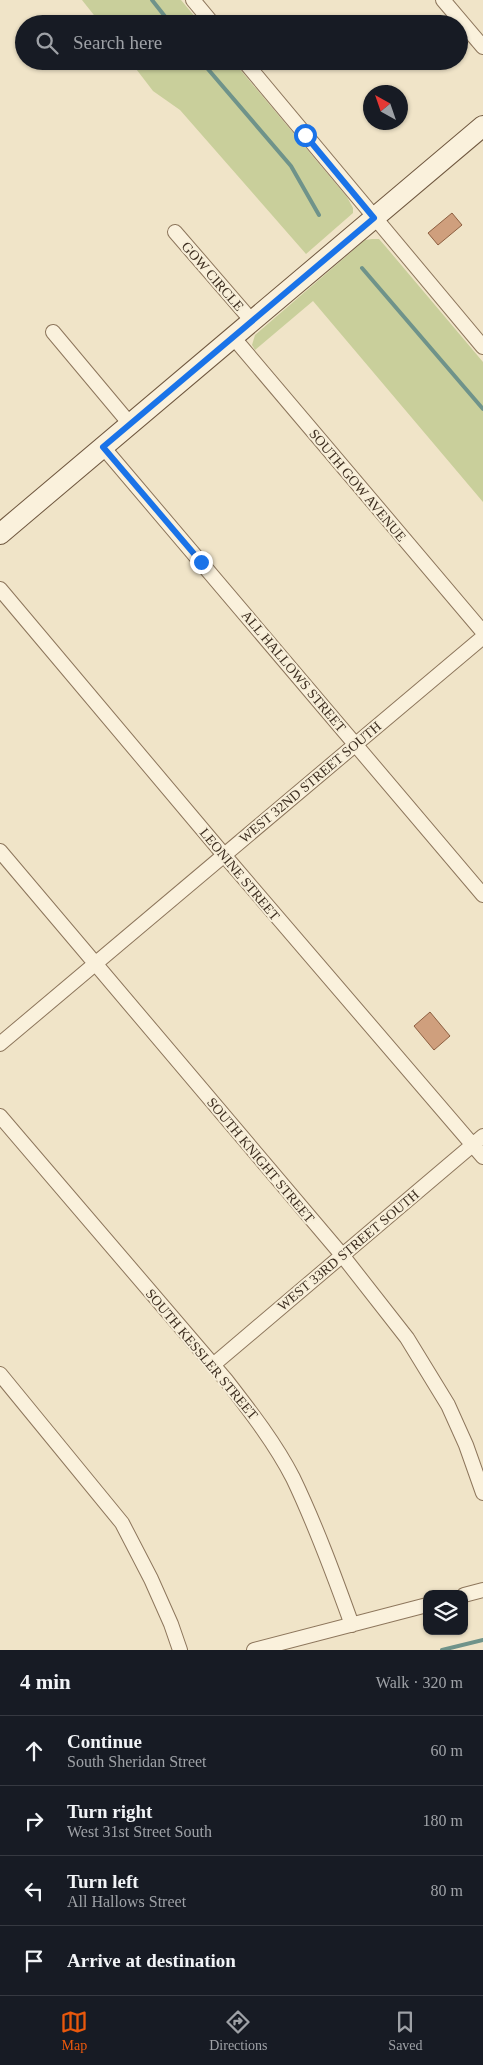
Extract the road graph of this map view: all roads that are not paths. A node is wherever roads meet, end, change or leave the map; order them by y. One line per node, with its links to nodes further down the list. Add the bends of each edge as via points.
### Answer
1 (193, 0): 3 (street)
2 (443, 0): 4 (street)
3 (206, 15)
4 (456, 15)
5 (468, 29): 6 (street)
6 (483, 47)
7 (251, 70): 9 (street)
8 (483, 126): 9 (street)
9 (374, 218): 11 (street); 14 (street)
10 (175, 232): 11 (street, GOW CIRCLE)
11 (252, 321): 13 (street)
12 (53, 332): 15 (street)
13 (233, 337): 15 (street); 19 (street, SOUTH GOW AVENUE)
14 (483, 347)
15 (130, 424): 16 (street)
16 (103, 447): 17 (street); 21 (street, ALL HALLOWS STREET)
17 (2, 528)
18 (0, 588): 23 (street, LEONINE STREET)
19 (483, 632)
20 (483, 637): 21 (street, WEST 32ND STREET SOUTH)
21 (356, 744): 23 (street, WEST 32ND STREET SOUTH); 24 (street, ALL HALLOWS STREET)
22 (0, 851): 25 (street, SOUTH KNIGHT STREET)
23 (224, 855): 25 (street, WEST 32ND STREET SOUTH); 28 (street, LEONINE STREET)
24 (483, 895)
25 (95, 964): 26 (street, WEST 32ND STREET SOUTH); 30 (street, SOUTH KNIGHT STREET)
26 (0, 1044)
27 (0, 1116): 31 (street, SOUTH KESSLER STREET)
28 (478, 1140): 29 (street, LEONINE STREET); 30 (street, WEST 33RD STREET SOUTH)
29 (483, 1157)
30 (342, 1255): 31 (street, WEST 33RD STREET SOUTH); 33 (street, SOUTH KNIGHT STREET, via 407,1338 435,1383 459,1428)
31 (212, 1365): 37 (street, SOUTH KESSLER STREET, via 258,1421 293,1478 321,1541)
32 (0, 1374): 38 (street, via 122,1523 151,1578)
33 (483, 1493)
34 (483, 1590): 35 (street)
35 (468, 1594)
36 (423, 1606): 37 (street)
37 (352, 1625): 39 (street)
38 (180, 1650)
39 (254, 1650)

